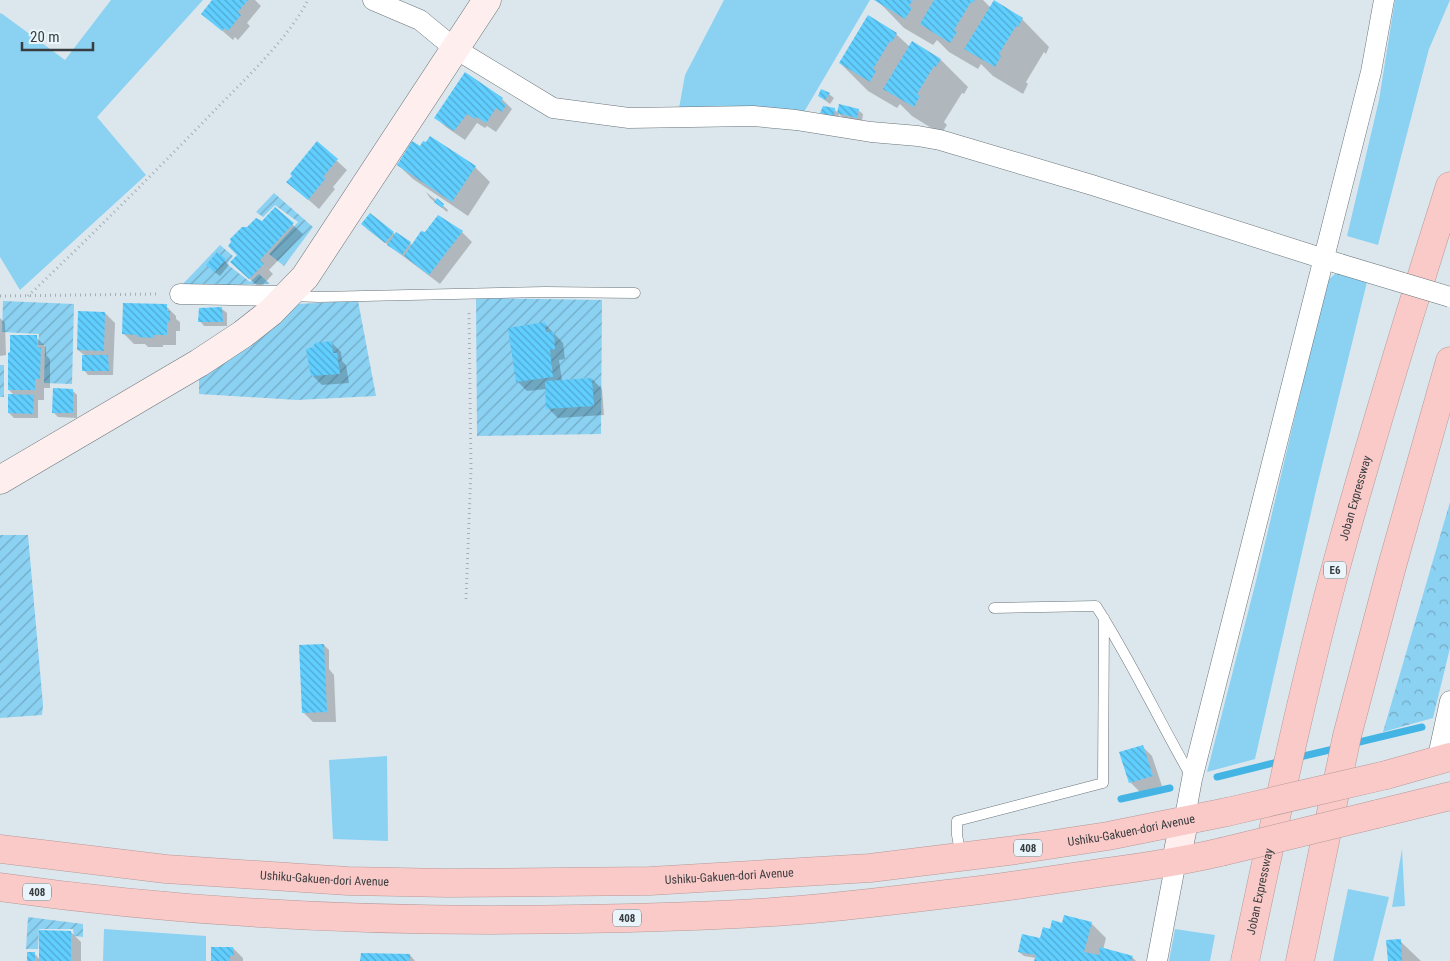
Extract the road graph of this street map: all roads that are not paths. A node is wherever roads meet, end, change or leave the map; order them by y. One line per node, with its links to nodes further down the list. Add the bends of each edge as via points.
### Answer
1 (373, 0): 4 (street, via 420,20)
2 (488, 0): 4 (street)
3 (1384, 0): 6 (street)
4 (454, 48): 6 (street, via 553,108 630,118 753,116 918,136 1092,185); 9 (street, via 304,277)
5 (1450, 186): 25 (highway, Joban Expressway / E6, via 1396,354 1338,558 1294,735)
6 (1332, 261): 10 (street, bridge); 17 (street)
7 (636, 293): 9 (lane)
8 (180, 294): 9 (street)
9 (287, 296): 12 (street, via 243,334 199,363)
10 (1450, 297)
11 (1450, 361): 26 (highway, via 1347,736)
12 (0, 480)
13 (994, 608): 14 (lane, via 1096,606)
14 (1104, 618): 17 (lane); 21 (lane, via 1104,783 957,821)
15 (1450, 702): 16 (street)
16 (1443, 759): 19 (highway, Ushiku-Gakuen-dori Avenue / 408, bridge)
17 (1192, 779): 19 (street)
18 (1450, 796): 22 (highway, 408, bridge)
19 (1184, 822): 21 (highway, Ushiku-Gakuen-dori Avenue / 408); 22 (street)
20 (0, 849): 21 (highway, Ushiku-Gakuen-dori Avenue / 408, via 166,869 348,881 448,883 659,881 870,868)
21 (961, 857)
22 (1176, 861): 23 (highway, 408, via 1018,886 876,903 647,918 448,920 350,917 164,906); 24 (street)
23 (0, 888)
24 (1157, 961)
25 (1245, 961)
26 (1300, 961)

